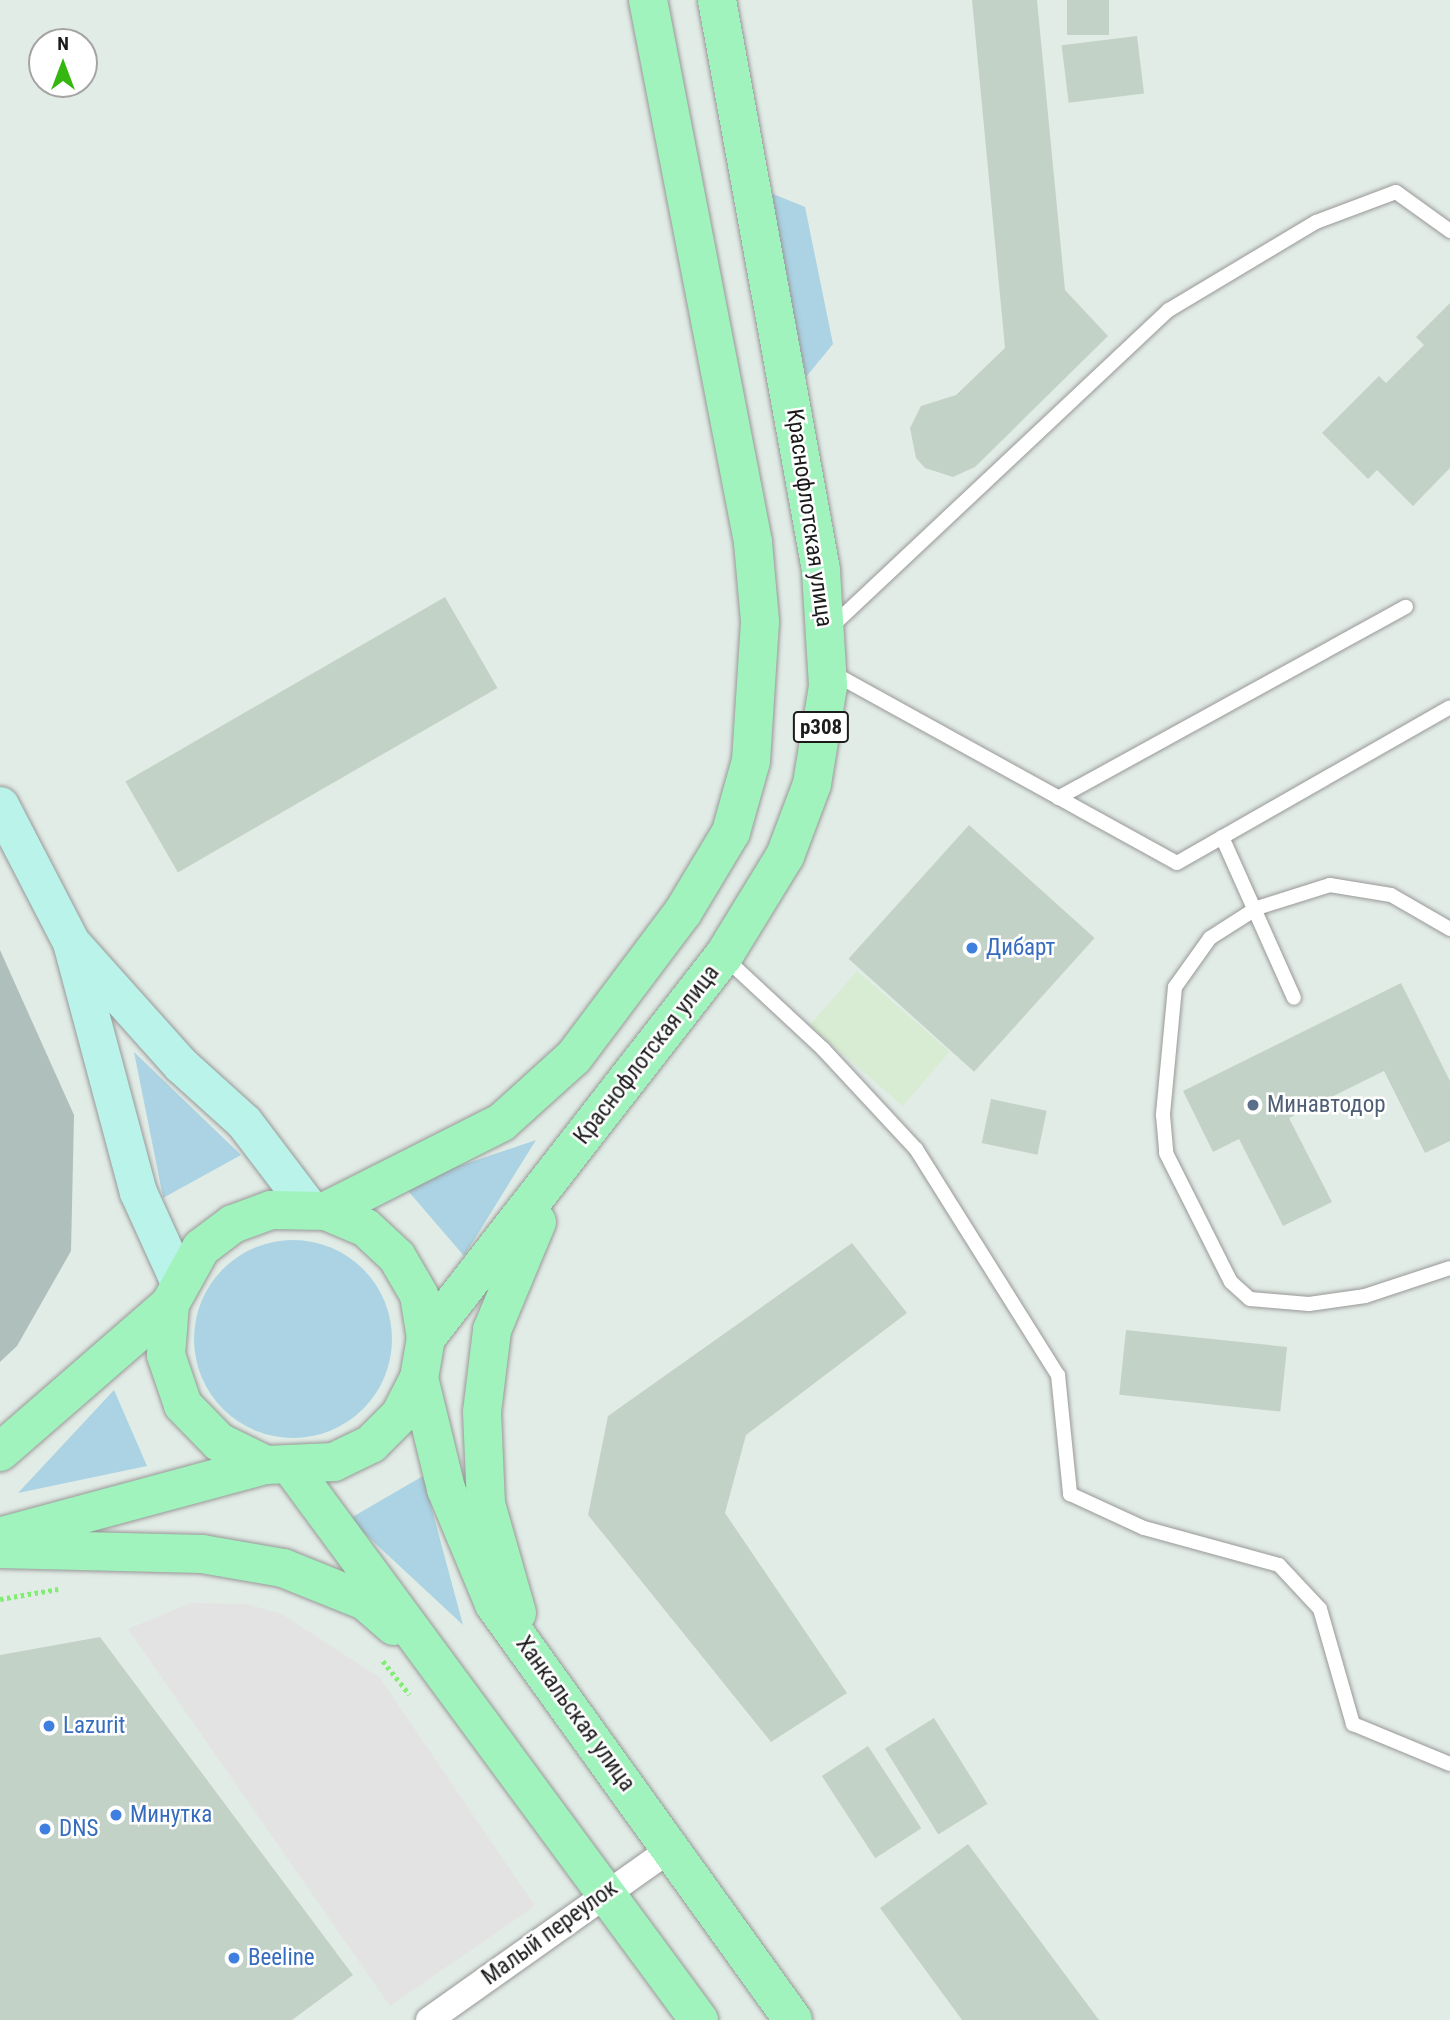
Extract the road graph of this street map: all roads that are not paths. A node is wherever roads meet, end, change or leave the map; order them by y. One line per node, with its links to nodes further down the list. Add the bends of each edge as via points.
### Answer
1 (648, 0): 17 (main road, via 753,542 760,621 751,761 731,831 683,912 574,1057 502,1122)
2 (717, 0): 5 (main road, Краснофлотская улица / p308, via 804,456)
3 (1450, 230): 5 (lane, via 1396,192 1316,222 1169,310)
4 (1406, 607): 8 (lane)
5 (825, 632): 6 (main road, Краснофлотская улица / p308)
6 (827, 670): 8 (lane); 14 (main road, Краснофлотская улица / p308, via 812,784 785,856)
7 (1450, 707): 10 (lane)
8 (1058, 798): 10 (lane, via 1177,863)
9 (0, 804): 13 (main road)
10 (1222, 837): 11 (lane)
11 (1257, 908): 12 (lane, via 1330,885 1391,895); 15 (lane); 18 (lane, via 1210,938 1175,986 1163,1115 1166,1153 1231,1282 1250,1299 1309,1304 1420,1282)
12 (1450, 929)
13 (71, 942): 17 (main road, via 181,1065 244,1122); 19 (main road, via 138,1192)
14 (723, 957): 16 (main road, Краснофлотская улица / p308); 28 (lane, via 823,1049 916,1149 1058,1375 1070,1494 1144,1528 1279,1565 1320,1609 1353,1724)
15 (1294, 998)
16 (581, 1140): 20 (main road, Краснофлотская улица / p308); 26 (main road, via 515,1264 492,1330 482,1412 486,1504)
17 (318, 1210): 19 (main road, via 271,1210 233,1224 201,1248); 20 (main road, via 366,1228 397,1257 418,1295)
18 (1450, 1268)
19 (174, 1292): 22 (main road); 23 (main road, via 166,1355 183,1405 219,1443)
20 (426, 1338): 21 (main road)
21 (419, 1378): 23 (main road, via 400,1415 371,1444 334,1462); 26 (main road, Ханкальская улица, via 470,1557 494,1604)
22 (0, 1452)
23 (279, 1466): 24 (main road); 27 (main road)
24 (0, 1537)
25 (0, 1549): 27 (main road, via 202,1555 283,1568 365,1601)
26 (528, 1649): 29 (main road, Ханкальская улица)
27 (432, 1658): 30 (main road)
28 (1450, 1764)
29 (673, 1847): 30 (street, Малый переулок); 33 (main road, Ханкальская улица)
30 (606, 1892): 31 (street, Малый переулок); 32 (main road)
31 (429, 2020)
32 (699, 2020)
33 (793, 2020)

